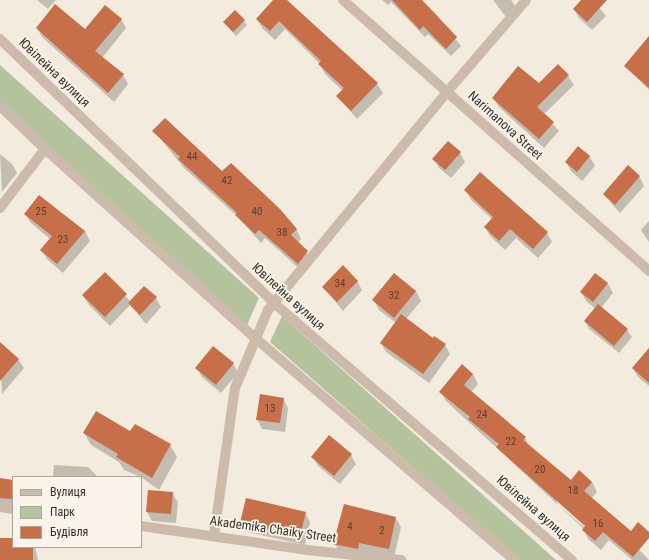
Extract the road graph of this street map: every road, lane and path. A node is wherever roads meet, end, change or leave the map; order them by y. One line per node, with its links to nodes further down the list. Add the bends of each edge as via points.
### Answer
1 (343, 0): 4 (street, Narimanova Street)
2 (526, 0): 4 (street)
3 (0, 39): 9 (street, Ювілейна вулиця)
4 (447, 92): 8 (street, Narimanova Street); 9 (street)
5 (0, 106): 6 (street)
6 (45, 150): 7 (street); 10 (street)
7 (0, 208)
8 (649, 271)
9 (274, 303): 10 (street); 18 (street, Ювілейна вулиця)
10 (254, 337): 14 (street, via 235,388); 17 (street)
11 (0, 508): 12 (street)
12 (12, 509)
13 (142, 526): 14 (street, Akademika Chaiky Street)
14 (214, 535): 15 (street, Akademika Chaiky Street)
15 (307, 555): 16 (street, Akademika Chaiky Street)
16 (401, 560)
17 (514, 560)
18 (572, 560)

